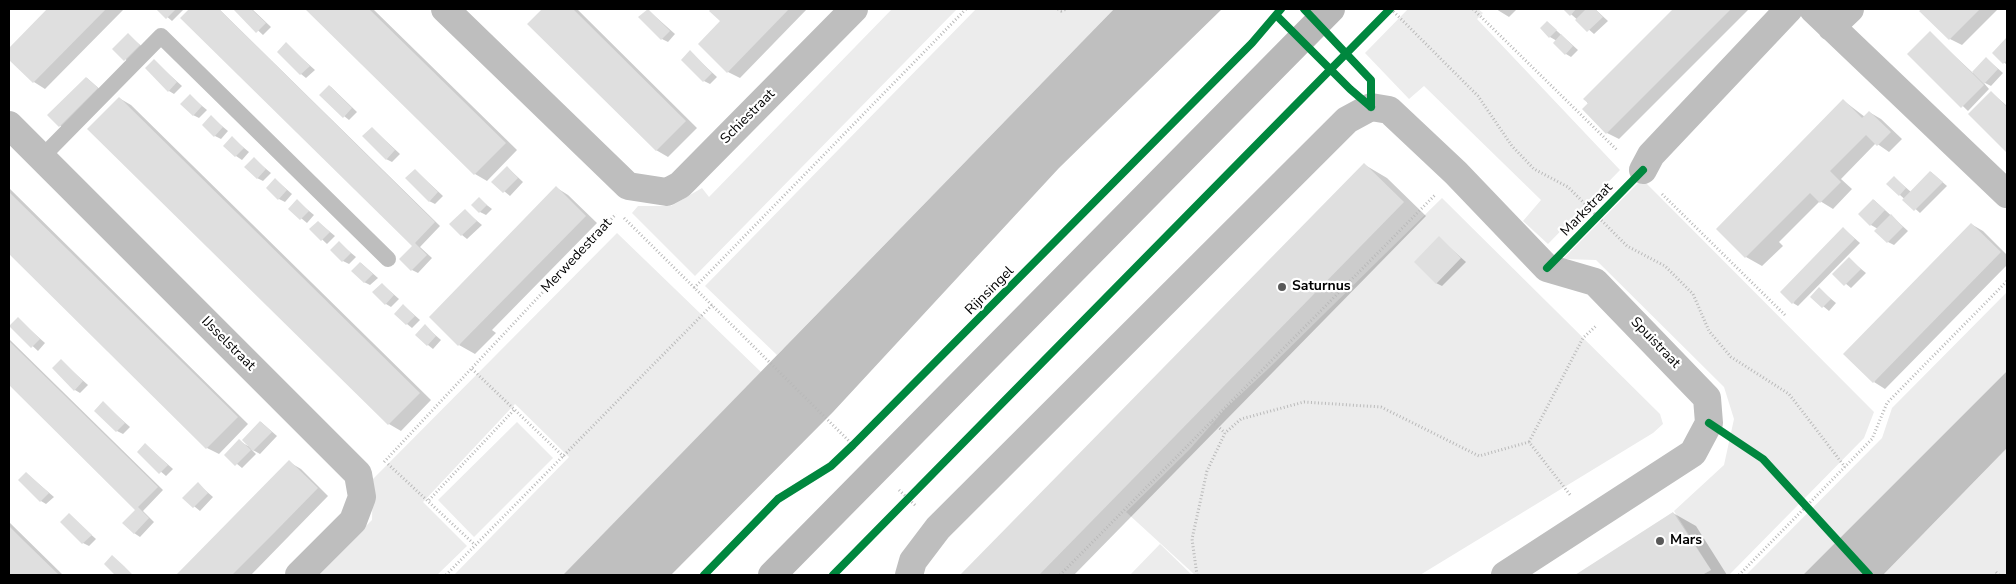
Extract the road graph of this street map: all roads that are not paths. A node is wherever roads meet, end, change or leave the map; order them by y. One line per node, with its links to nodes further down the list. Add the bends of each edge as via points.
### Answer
1 (445, 9): 2 (street, Schiestraat, via 628,186 667,192 680,185)
2 (854, 9)
3 (1330, 9): 12 (street)
4 (1789, 9): 8 (street, via 1651,155)
5 (1831, 15): 9 (street)
6 (9, 125): 7 (street, IJsselstraat)
7 (41, 158): 10 (lane, via 161,36); 11 (street, IJsselstraat, via 358,474 362,498 353,522)
8 (1643, 170)
9 (2007, 194)
10 (388, 259)
11 (299, 575)
12 (772, 575)
13 (909, 575): 14 (street, Spuistraat, via 913,561 938,528 1347,120 1371,107 1389,110 1547,268 1595,282 1707,398 1709,423 1692,453)
14 (1505, 575)

